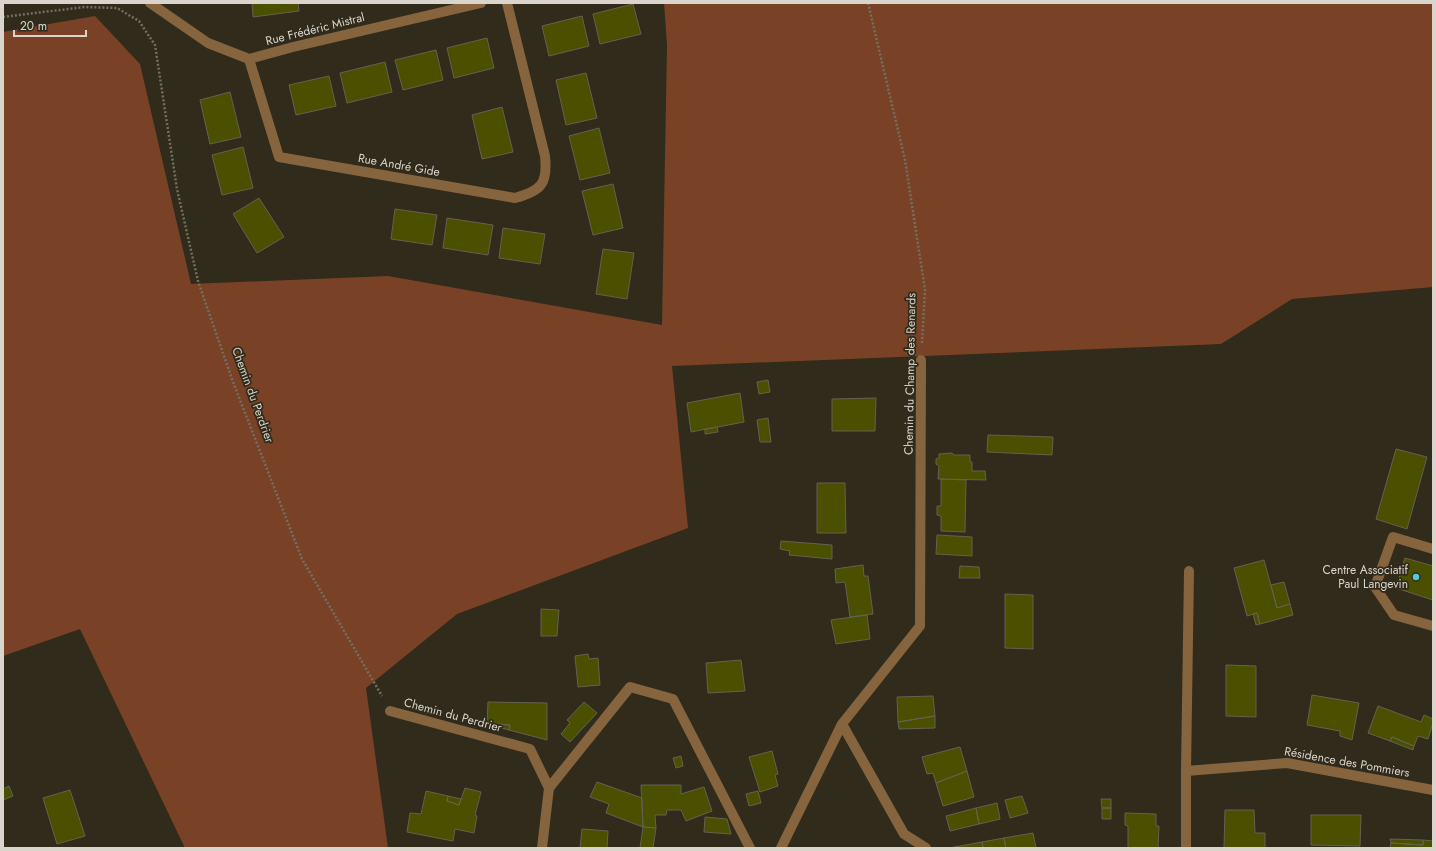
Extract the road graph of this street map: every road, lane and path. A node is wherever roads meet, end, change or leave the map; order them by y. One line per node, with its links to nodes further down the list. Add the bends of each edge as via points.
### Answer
1 (117, 3): 6 (path)
2 (150, 3): 8 (street, via 208,42)
3 (481, 3): 8 (street, Rue Frédéric Mistral)
4 (507, 3): 8 (street, Rue André Gide, via 545,156 546,171 542,184 530,194 515,198 279,157)
5 (868, 3): 9 (path, Chemin du Champ des Renards, via 905,160 925,290)
6 (117, 8): 7 (path, Chemin du Perdrier, via 84,7); 13 (path, Chemin du Perdrier, via 139,21 155,45 177,189 198,281 302,559)
7 (3, 17)
8 (249, 59)
9 (921, 360): 14 (street, Chemin du Champ des Renards, via 920,626)
10 (1433, 549): 12 (street, via 1393,537 1374,587 1394,615)
11 (1188, 571): 15 (street)
12 (1433, 626)
13 (390, 711): 16 (street, Chemin du Perdrier, via 530,749)
14 (842, 724): 20 (street, Chemin du Champ des Renards); 21 (street, via 904,834)
15 (1186, 772): 17 (street, Résidence des Pommiers, via 1287,763); 22 (street)
16 (549, 788): 18 (street); 19 (street, via 630,687 673,699)
17 (1433, 790)
18 (542, 848)
19 (750, 848)
20 (781, 848)
21 (926, 848)
22 (1186, 848)

